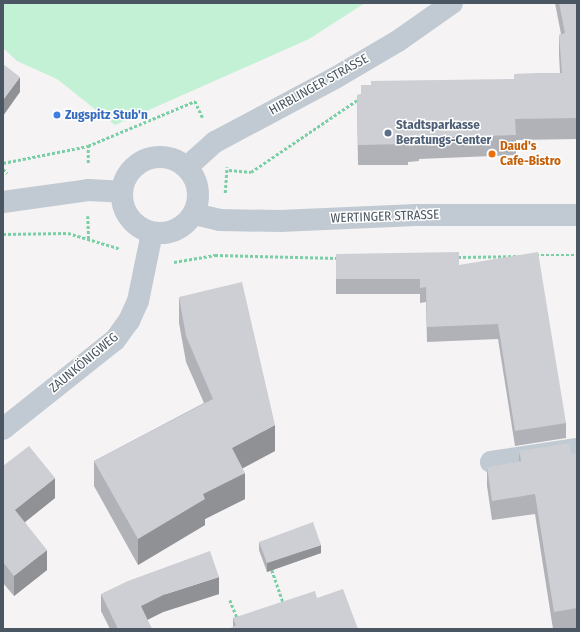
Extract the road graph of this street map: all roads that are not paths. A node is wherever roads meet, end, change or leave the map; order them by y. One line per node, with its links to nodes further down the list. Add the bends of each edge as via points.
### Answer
1 (452, 3): 2 (street, HIRBLINGER STRASSE, via 398,41 215,142)
2 (187, 167): 3 (street, via 164,157 151,158 130,172); 5 (street, via 199,190)
3 (122, 192): 4 (street, via 88,190); 7 (street, via 127,214 133,222)
4 (3, 202)
5 (194, 214): 6 (street, WERTINGER STRASSE, via 220,220 280,221 416,215); 7 (street, via 174,231)
6 (577, 215)
7 (152, 233): 8 (street, ZAUNKÖNIGWEG, via 138,301 129,321 115,340)
8 (3, 430)
9 (577, 449): 10 (street)
10 (491, 462)

